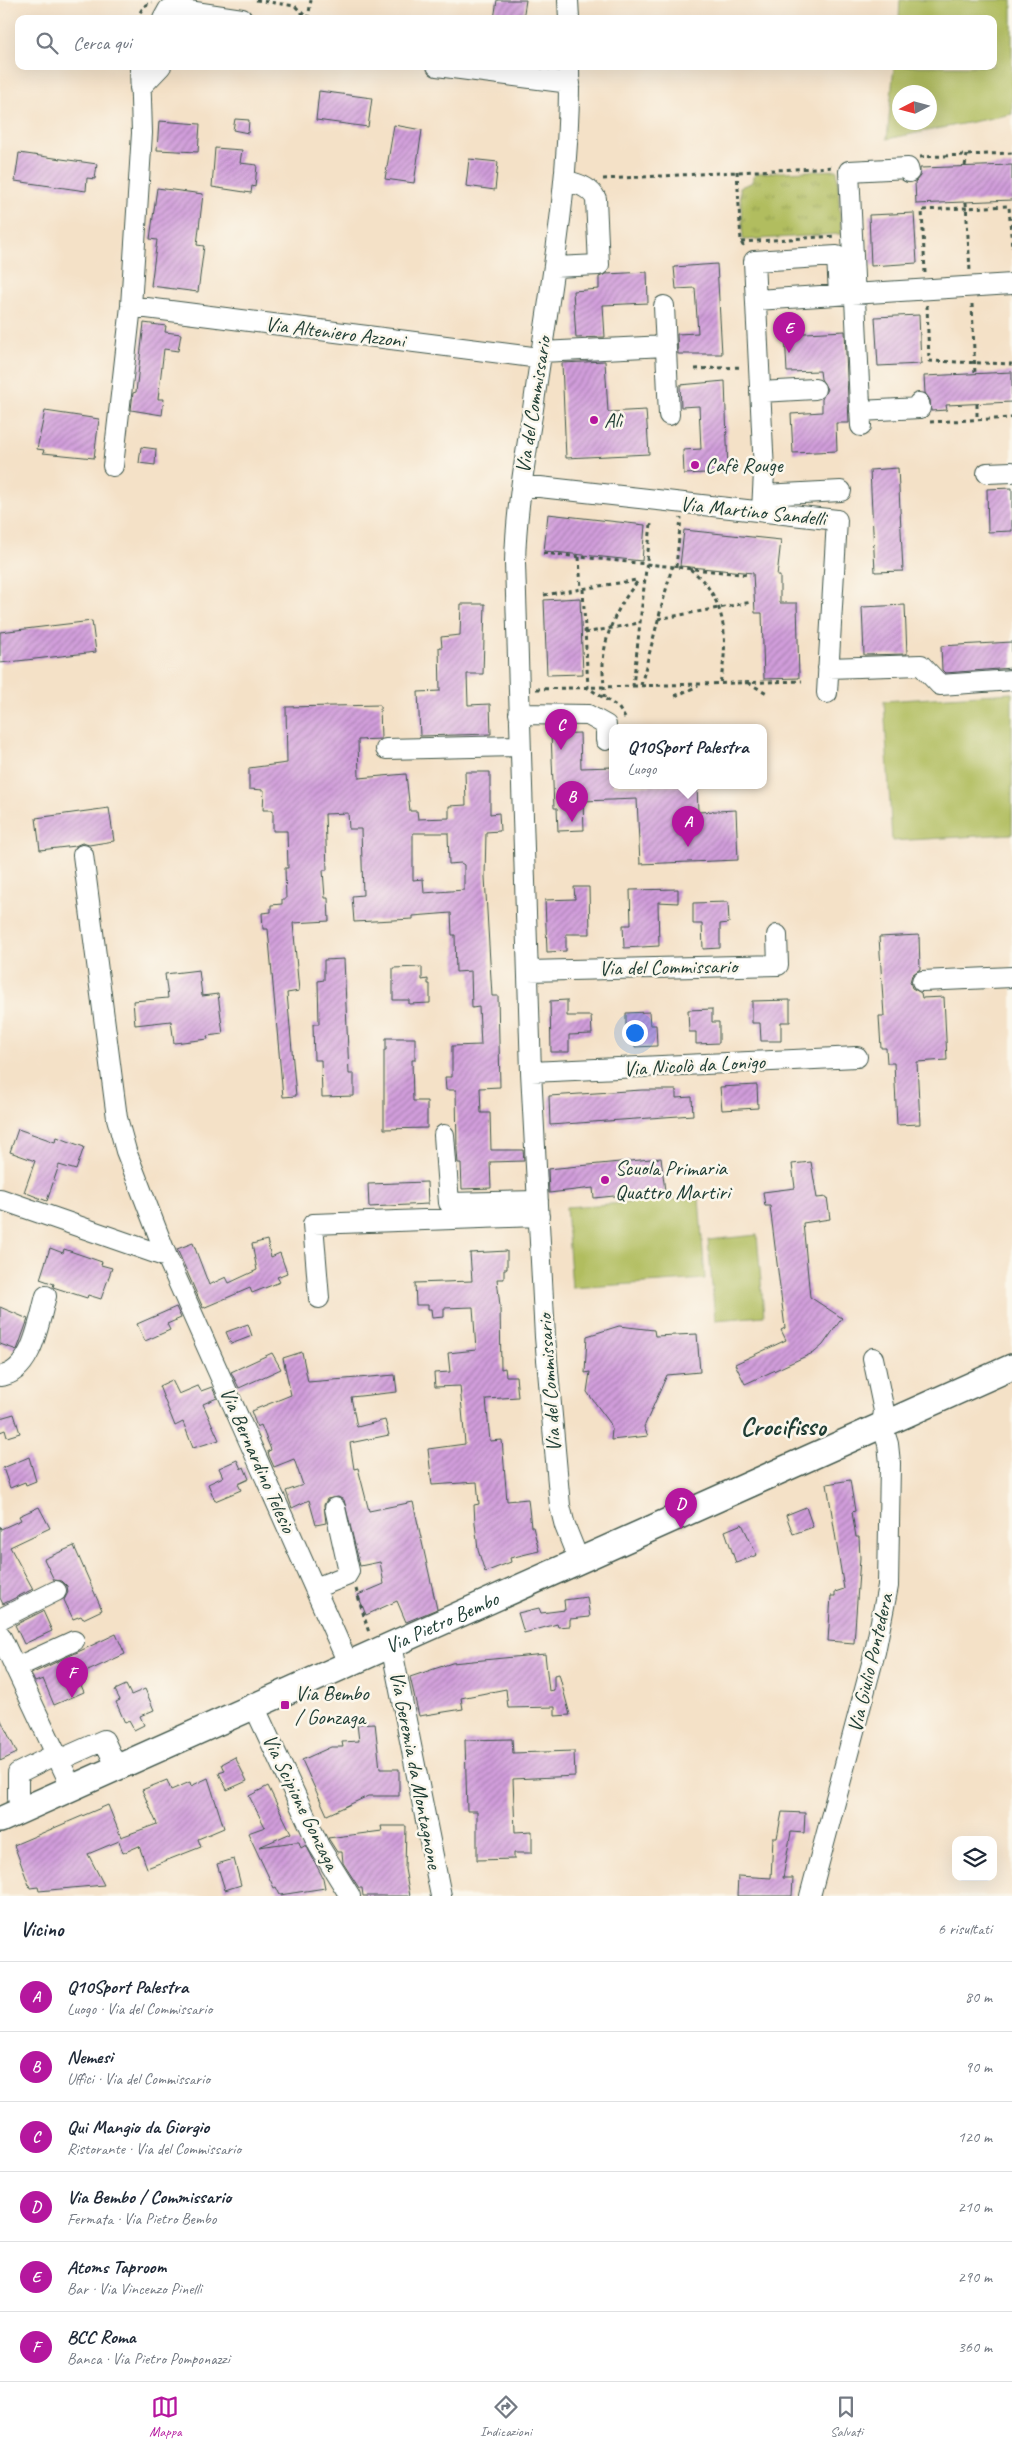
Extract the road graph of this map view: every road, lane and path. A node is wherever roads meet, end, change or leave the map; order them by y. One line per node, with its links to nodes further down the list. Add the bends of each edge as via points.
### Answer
1 (155, 0): 6 (path, via 144,6)
2 (256, 0): 9 (path, via 295,6)
3 (311, 0): 10 (path)
4 (568, 0): 11 (street)
5 (211, 7): 7 (street, via 168,10); 8 (street)
6 (138, 15)
7 (165, 15)
8 (232, 15)
9 (304, 15)
10 (310, 15)
11 (568, 15)
12 (140, 70): 16 (street)
13 (156, 70): 16 (street)
14 (504, 70): 15 (street)
15 (570, 74): 24 (street, Via del Commissario)
16 (140, 88): 38 (street, via 142,133)
17 (1012, 153): 18 (path)
18 (967, 155): 19 (path); 20 (path)
19 (914, 165): 35 (street, via 849,171)
20 (965, 166)
21 (840, 167): 22 (path)
22 (737, 171): 23 (path); 28 (path)
23 (598, 179)
24 (566, 181): 31 (street, Via del Commissario); 31 (street, via 586,188 596,199 599,265)
25 (966, 202): 26 (path)
26 (967, 208): 29 (path, via 1009,206); 32 (path); 34 (path, via 922,210)
27 (844, 236): 28 (path)
28 (740, 242): 30 (path)
29 (1012, 248)
30 (754, 262): 35 (street, via 837,256); 37 (street)
31 (555, 267): 41 (street, Via del Commissario)
32 (971, 277)
33 (1012, 284): 34 (street)
34 (926, 290): 35 (street); 42 (path, via 929,361)
35 (847, 294): 37 (street); 49 (street, via 861,418 920,408)
36 (972, 299): 42 (path)
37 (756, 300): 48 (street)
38 (130, 306): 41 (street, Via Alteniero Azzoni); 55 (street)
39 (664, 306): 40 (street)
40 (666, 346): 41 (street); 51 (street)
41 (541, 355): 58 (street, Via del Commissario)
42 (975, 362): 43 (path); 46 (path)
43 (1012, 364)
44 (695, 369): 45 (path, via 746,367)
45 (747, 372)
46 (975, 374)
47 (815, 389): 48 (street)
48 (760, 392): 60 (street)
49 (919, 403)
50 (976, 404): 53 (path)
51 (669, 415)
52 (1012, 418): 53 (path)
53 (977, 420): 54 (path)
54 (929, 422)
55 (113, 466)
56 (1012, 472): 57 (street)
57 (987, 473)
58 (522, 484): 60 (street, Via Martino Sandelli); 90 (street, Via del Commissario, via 515,540)
59 (841, 491): 60 (street)
60 (763, 503): 80 (street, Via Martino Sandelli, via 838,520)
61 (682, 513): 67 (path)
62 (651, 524): 65 (path)
63 (543, 553): 64 (path)
64 (579, 557): 65 (path); 72 (path)
65 (646, 564): 66 (path); 71 (path)
66 (672, 567): 67 (path); 76 (path)
67 (676, 568): 68 (path)
68 (689, 569): 69 (path); 75 (path, via 701,577)
69 (750, 575)
70 (638, 580): 71 (path); 72 (path); 78 (path)
71 (644, 580): 77 (path)
72 (582, 589): 73 (path); 79 (path)
73 (544, 595)
74 (752, 602): 75 (path)
75 (720, 608): 76 (path); 85 (path, via 724,644)
76 (658, 619): 86 (path)
77 (639, 624): 78 (path); 87 (path)
78 (611, 628): 79 (path); 88 (path, via 603,670)
79 (584, 633): 89 (path)
80 (828, 668): 81 (street, via 921,666 940,685); 92 (street, Via Martino Sandelli)
81 (1012, 680)
82 (802, 681): 83 (path)
83 (748, 683): 85 (path); 91 (path)
84 (701, 684): 85 (path); 86 (path); 93 (path)
85 (720, 684)
86 (641, 685): 87 (path)
87 (633, 686): 88 (path)
88 (605, 687): 89 (path); 94 (path)
89 (588, 688): 90 (path); 94 (path)
90 (518, 690): 95 (street, Via del Commissario)
91 (767, 692)
92 (827, 693)
93 (675, 696)
94 (604, 698): 96 (path, via 618,707)
95 (519, 714): 97 (street, via 588,715 606,725); 98 (street, Via del Commissario)
96 (626, 718)
97 (606, 740)
98 (520, 746): 99 (street); 102 (street, Via del Commissario)
99 (386, 749)
100 (83, 856): 110 (street, Via Bernardino Telesio, via 117,1118)
101 (776, 935): 102 (street, Via del Commissario, via 778,965)
102 (528, 971): 106 (street, Via del Commissario)
103 (1012, 977): 104 (street)
104 (922, 981)
105 (857, 1057): 106 (street, Via Nicolò da Lonigo)
106 (530, 1072): 109 (street, Via del Commissario)
107 (444, 1135): 109 (street, via 449,1203)
108 (0, 1199): 110 (street)
109 (539, 1209): 112 (street, via 313,1224); 118 (street, Via del Commissario, via 544,1337 560,1506)
110 (162, 1255): 120 (street, Via Bernardino Telesio)
111 (46, 1296): 115 (street, via 31,1349 20,1365)
112 (319, 1298)
113 (874, 1358): 116 (street, via 884,1411)
114 (1012, 1367): 116 (main road, Via Pietro Bembo)
115 (0, 1376)
116 (882, 1425): 118 (main road, Via Pietro Bembo); 136 (street, Via Giulio Pontedera, via 888,1444 891,1487 888,1586 875,1652)
117 (334, 1508): 119 (street)
118 (579, 1561): 125 (main road, Via Pietro Bembo)
119 (348, 1574): 120 (street); 125 (path, Via Pietro Bembo)
120 (315, 1588): 126 (street, Via Bernardino Telesio)
121 (56, 1591): 122 (street)
122 (0, 1619)
123 (0, 1635): 127 (street)
124 (74, 1641): 127 (street)
125 (381, 1642): 126 (main road, Via Pietro Bembo); 135 (street, Via Geremia da Montagnone)
126 (348, 1663): 128 (main road, Via Pietro Bembo)
127 (15, 1668): 129 (street)
128 (254, 1706): 130 (main road, Via Pietro Bembo); 134 (street, Via Scipione Gonzaga, via 320,1846)
129 (58, 1757): 130 (street, via 104,1740); 131 (street); 132 (street, via 18,1773 18,1798)
130 (117, 1768): 131 (main road, Via Pietro Bembo)
131 (72, 1788): 132 (main road, Via Pietro Bembo)
132 (22, 1811): 133 (main road, Via Pietro Bembo)
133 (0, 1820)
134 (350, 1896)
135 (441, 1896)
136 (810, 1896)

